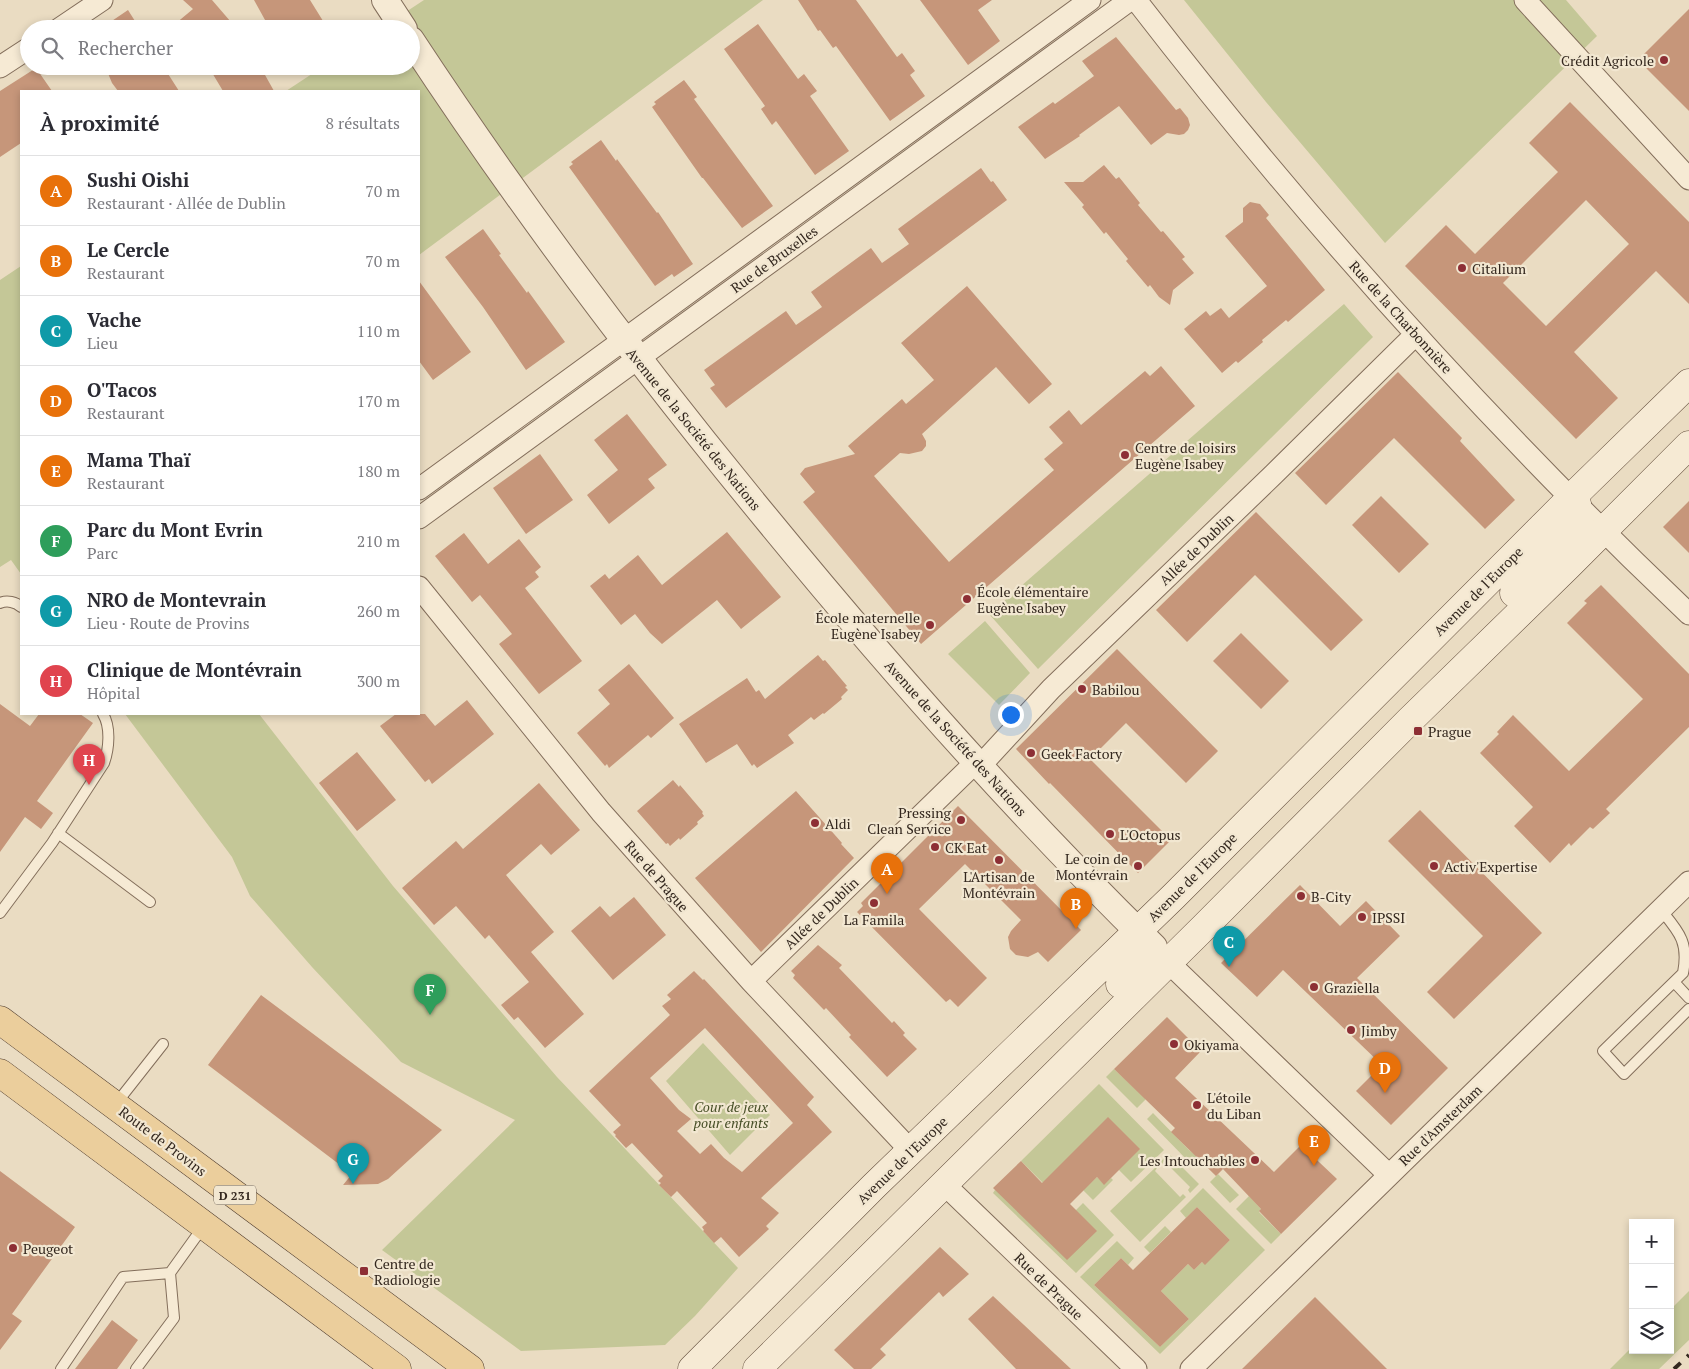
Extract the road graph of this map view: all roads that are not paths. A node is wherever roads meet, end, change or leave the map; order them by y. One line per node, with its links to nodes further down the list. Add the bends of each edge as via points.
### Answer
1 (102, 0): 7 (street)
2 (385, 0): 8 (street)
3 (1090, 0): 14 (street, Rue de Bruxelles)
4 (1130, 0): 14 (street, Rue de Bruxelles)
5 (1136, 0): 13 (street, Rue de la Charbonnière, via 1248,142)
6 (1525, 0): 12 (street)
7 (72, 20)
8 (398, 20)
9 (420, 53): 14 (street, Avenue de la Société des Nations)
10 (20, 54): 11 (street)
11 (0, 67)
12 (1689, 179)
13 (1415, 335): 19 (street, Rue de la Charbonnière); 27 (street, Allée de Dublin)
14 (631, 349): 18 (street, Rue de Bruxelles); 20 (street, Rue de Bruxelles); 27 (street, Avenue de la Société des Nations, via 834,602)
15 (1689, 383): 19 (main road, Avenue de l'Europe)
16 (1689, 406): 19 (main road, via 1592,504)
17 (1689, 446): 19 (main road, Avenue de l'Europe)
18 (420, 488)
19 (1587, 514): 24 (street, Rue de la Charbonnière); 25 (main road, Avenue de l'Europe); 25 (main road, via 1580,526 1489,618); 33 (main road, Avenue de l'Europe, via 1293,776 1174,896)
20 (420, 517)
21 (420, 588): 34 (street, Rue de Prague, via 601,812)
22 (0, 603): 23 (lane, via 4,601)
23 (20, 606)
24 (1689, 614)
25 (1471, 660): 33 (main road, Avenue de l'Europe)
26 (104, 715): 28 (lane, via 108,751 104,763)
27 (978, 764): 33 (street, Avenue de la Société des Nations, via 1110,905); 34 (street, Allée de Dublin)
28 (58, 833): 30 (lane); 32 (lane)
29 (1689, 882): 31 (street, Rue d'Amsterdam)
30 (150, 902)
31 (1661, 910): 35 (lane, via 1686,941 1688,961); 43 (street, Rue d'Amsterdam)
32 (0, 913)
33 (1152, 945): 42 (main road, Avenue de l'Europe); 43 (street, Avenue de la Société des Nations); 44 (main road, Avenue de l'Europe)
34 (751, 981): 42 (street, Rue de Prague)
35 (1674, 982): 36 (lane); 37 (lane, via 1603,1051 1624,1074)
36 (1689, 998)
37 (1689, 1009)
38 (0, 1020): 41 (main road, Route de Provins / D 231)
39 (163, 1044): 41 (lane)
40 (0, 1073): 45 (main road)
41 (114, 1105): 50 (main road, Route de Provins / D 231)
42 (911, 1150): 51 (main road, Avenue de l'Europe)
43 (1389, 1175): 54 (street, Rue d'Amsterdam)
44 (953, 1193): 52 (main road, Avenue de l'Europe); 53 (street, Rue de Prague)
45 (205, 1224): 46 (lane); 49 (main road)
46 (170, 1273): 47 (lane, via 123,1277); 48 (lane, via 174,1318)
47 (61, 1369)
48 (136, 1369)
49 (397, 1369)
50 (470, 1369)
51 (692, 1369)
52 (757, 1369)
53 (1136, 1369)
54 (1191, 1369)

